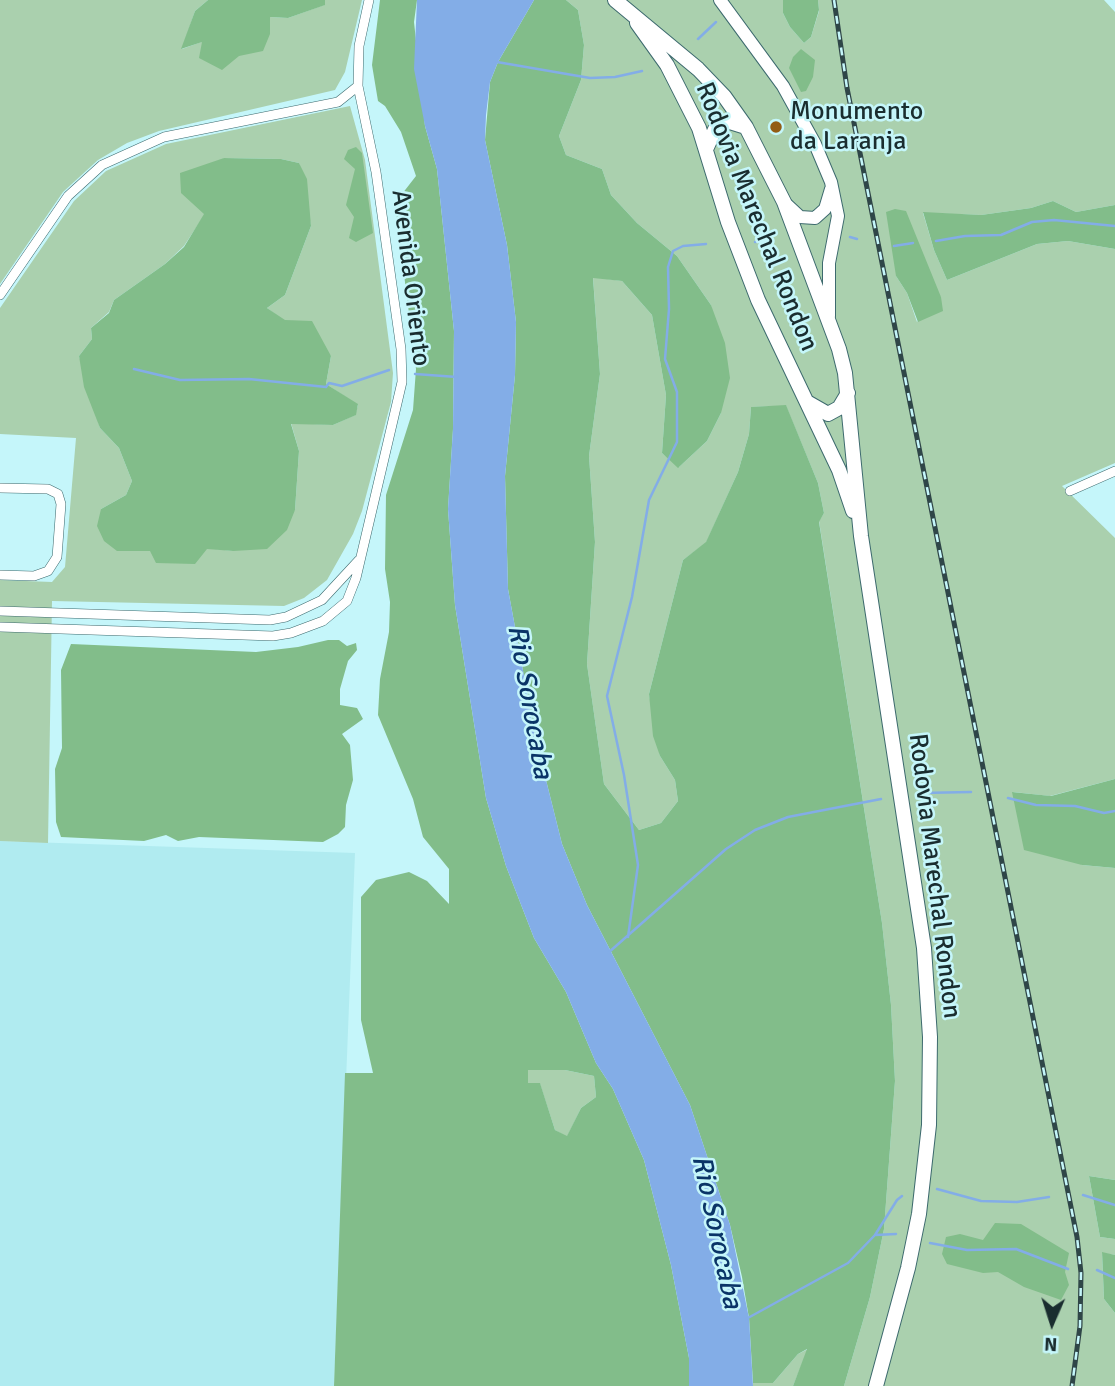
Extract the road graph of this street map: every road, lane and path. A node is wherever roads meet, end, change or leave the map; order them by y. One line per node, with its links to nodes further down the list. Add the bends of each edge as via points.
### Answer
1 (369, 0): 4 (street, Avenida Oriento, via 359,46)
2 (720, 0): 7 (main road, via 783,86)
3 (618, 2): 5 (main road, Rodovia Marechal Rondon, via 698,69); 6 (main road, Rodovia Marechal Rondon, via 667,65)
4 (358, 86): 9 (street, via 338,102 164,137 102,165 68,196); 17 (street, Avenida Oriento, via 376,173 402,373 399,403)
5 (747, 127): 6 (main road, via 718,123); 8 (main road, Rodovia Marechal Rondon)
6 (707, 147): 12 (main road, Rodovia Marechal Rondon, via 753,289)
7 (831, 182): 8 (main road, via 825,209 815,218 800,217); 10 (main road, via 838,216 829,262)
8 (784, 202): 10 (main road, Rodovia Marechal Rondon)
9 (0, 295)
10 (829, 321): 11 (main road, Rodovia Marechal Rondon)
11 (848, 393): 12 (main road, via 839,408 828,414); 16 (main road, Rodovia Marechal Rondon)
12 (805, 400): 16 (main road, Rodovia Marechal Rondon, via 839,470)
13 (1115, 471): 15 (street)
14 (0, 488): 18 (street, via 48,489 58,494 61,504 57,557 48,571 34,576)
15 (1070, 491)
16 (861, 536): 21 (main road, Rodovia Marechal Rondon, via 924,948 931,1046 929,1125 919,1213)
17 (360, 559): 19 (street, Avenida Oriento, via 322,600 270,620); 20 (street, Avenida Oriento, via 352,591 340,608 323,621 291,633)
18 (0, 575)
19 (0, 611)
20 (0, 627)
21 (876, 1386)

